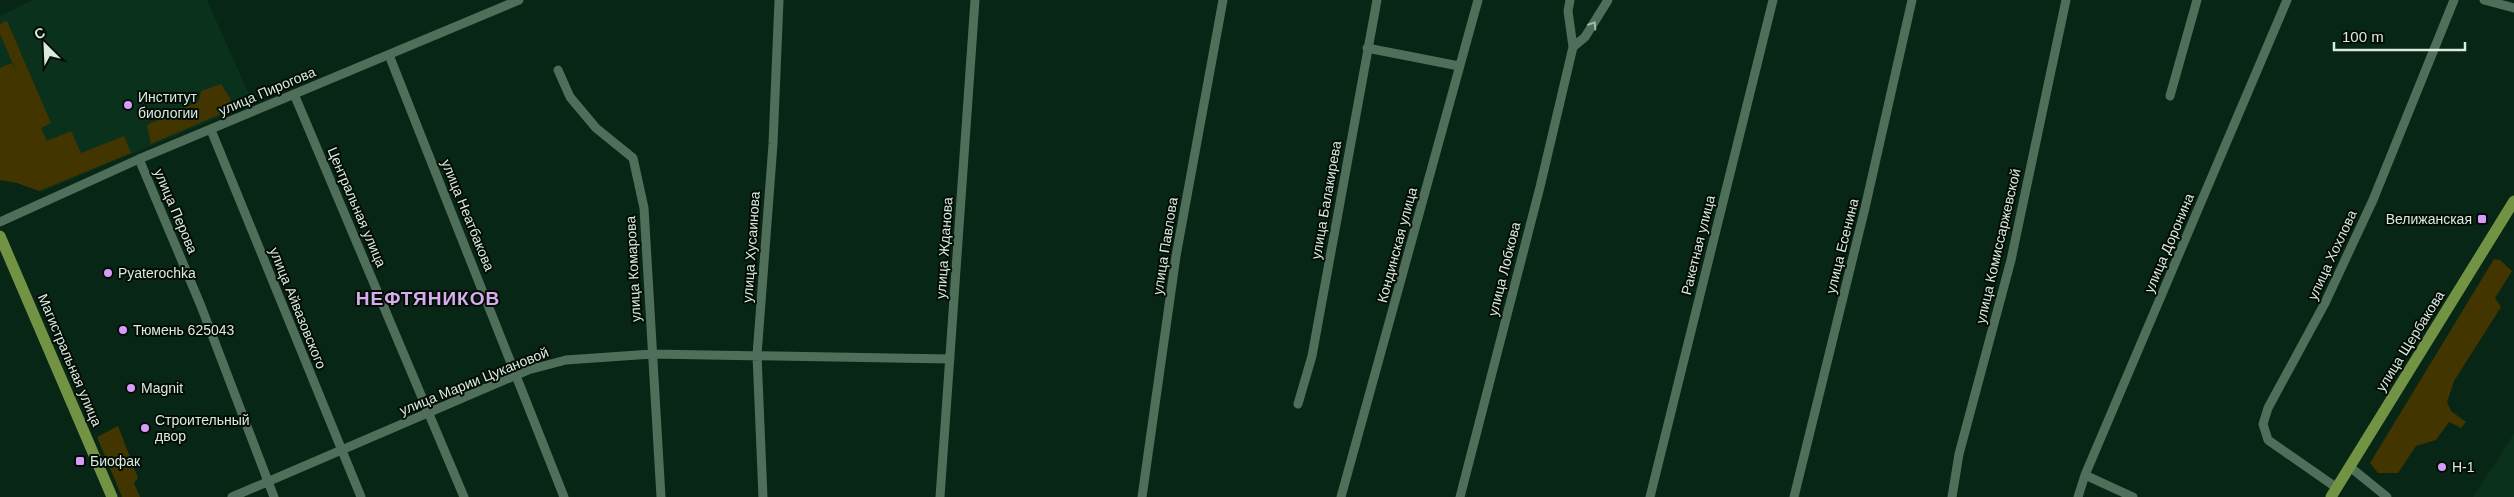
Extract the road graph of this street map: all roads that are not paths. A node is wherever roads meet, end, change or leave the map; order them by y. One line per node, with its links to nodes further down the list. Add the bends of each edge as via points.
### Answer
1 (519, 0): 19 (street, улица Пирогова)
2 (779, 0): 30 (street, улица Хусаинова, via 773,144)
3 (975, 0): 31 (street, улица Жданова)
4 (1223, 0): 49 (street, улица Павлова, via 1176,256)
5 (1377, 0): 18 (street, улица Балакирева)
6 (1478, 0): 20 (street, Кондинская улица)
7 (1570, 0): 17 (street, улица Лобкова, via 1568,11)
8 (1608, 0): 17 (street, улица Лобкова, one-way to 8, via 1585,37)
9 (1773, 0): 52 (street, Ракетная улица)
10 (1912, 0): 53 (street, улица Есенина)
11 (2066, 0): 54 (street, улица Комиссаржевской, via 2011,260 1959,454)
12 (2196, 0): 23 (street)
13 (2287, 0): 37 (street, улица Доронина)
14 (2454, 0): 39 (street, улица Хохлова, via 2373,200 2325,303 2268,408 2263,424 2268,440)
15 (2484, 0): 16 (street)
16 (2514, 8)
17 (1573, 47): 51 (street, улица Лобкова)
18 (1368, 48): 20 (street); 33 (street, улица Балакирева, via 1312,356)
19 (389, 54): 22 (street, улица Пирогова); 32 (street, улица Неатбакова)
20 (1459, 66): 50 (street, Кондинская улица)
21 (558, 70): 29 (street, улица Комарова, via 570,97 596,128 633,158 644,208)
22 (294, 94): 24 (street, улица Пирогова); 34 (street, Центральная улица)
23 (2170, 96)
24 (211, 130): 25 (street, улица Пирогова); 35 (street, улица Айвазовского)
25 (139, 159): 27 (street, улица Пирогова); 38 (street, улица Перова, via 201,306)
26 (2514, 201): 36 (main road, улица Щербакова)
27 (0, 222)
28 (0, 236): 40 (main road, Магистральная улица)
29 (652, 354): 30 (street, улица Марии Цукановой); 32 (street, улица Марии Цукановой, via 566,360); 46 (street, улица Комарова)
30 (757, 355): 31 (street, улица Марии Цукановой); 47 (street, улица Хусаинова)
31 (950, 359): 48 (street, улица Жданова)
32 (516, 376): 34 (street, улица Марии Цукановой); 45 (street, улица Неатбакова)
33 (1298, 404)
34 (429, 413): 35 (street, улица Марии Цукановой); 44 (street, Центральная улица)
35 (341, 450): 38 (street, улица Марии Цукановой); 43 (street, улица Айвазовского)
36 (2350, 467): 39 (main road, улица Щербакова); 57 (street)
37 (2085, 475): 55 (street, улица Доронина); 56 (street)
38 (268, 481): 41 (street, улица Марии Цукановой); 42 (street, улица Перова)
39 (2334, 493)
40 (112, 497)
41 (232, 497)
42 (274, 497)
43 (361, 497)
44 (464, 497)
45 (564, 497)
46 (661, 497)
47 (763, 497)
48 (940, 497)
49 (1142, 497)
50 (1341, 497)
51 (1460, 497)
52 (1650, 497)
53 (1794, 497)
54 (1952, 497)
55 (2078, 497)
56 (2133, 497)
57 (2388, 497)

